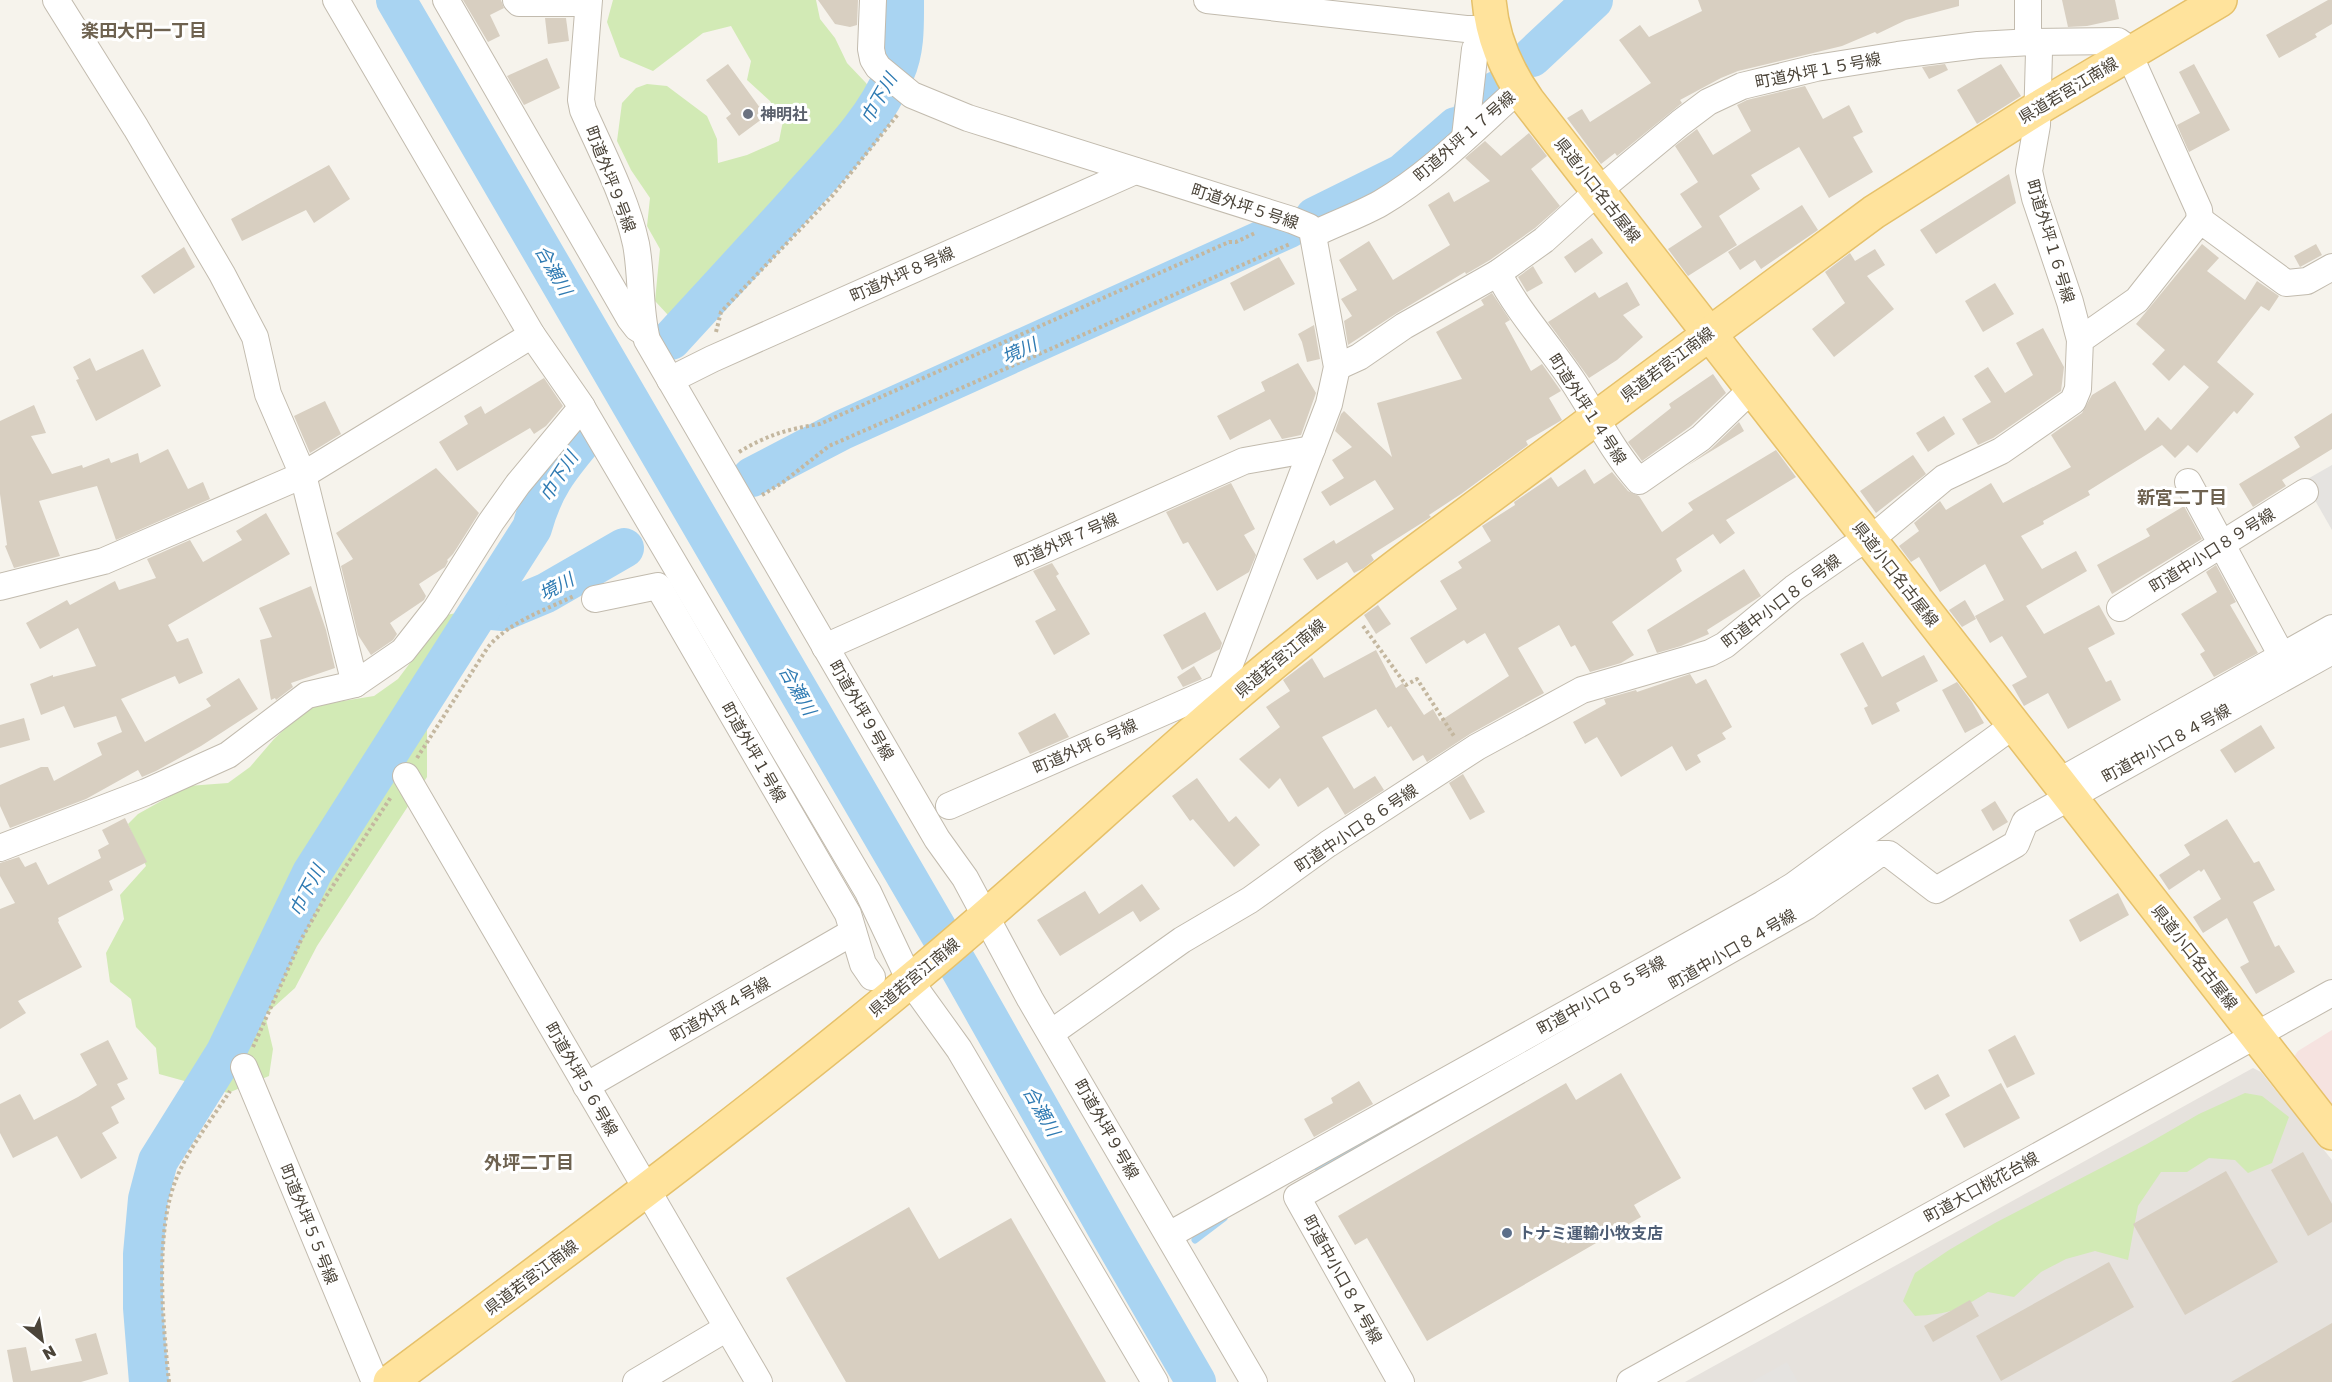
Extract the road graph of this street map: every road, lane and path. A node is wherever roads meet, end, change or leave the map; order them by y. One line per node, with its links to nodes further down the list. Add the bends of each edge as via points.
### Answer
1 (56, 0): 36 (street, via 211,254 255,337 268,394)
2 (336, 0): 26 (street)
3 (446, 0): 24 (street, via 630,319)
4 (516, 0): 9 (street)
5 (873, 0): 14 (street, 町道外坪５号線, via 871,49 878,67)
6 (1207, 0): 10 (street, via 1466,29)
7 (2028, 0): 11 (street, 町道外坪１６号線, via 2028,35)
8 (2220, 0): 12 (main road, 県道若宮江南線)
9 (588, 1): 24 (street, 町道外坪９号線, via 581,100 636,244)
10 (1491, 15): 13 (main road, 県道小口名古屋線); 16 (street, via 1475,49)
11 (2032, 42): 12 (street, 町道外坪１５号線, via 2118,41); 15 (street, 町道外坪１６号線, via 2039,52); 18 (street, 町道外坪１５号線, via 1898,55 1816,68 1742,86 1708,102)
12 (2129, 54): 15 (main road, 県道若宮江南線); 19 (street, via 2199,210)
13 (1514, 80): 16 (street, 町道外坪１７号線); 18 (main road, 県道小口名古屋線)
14 (909, 92): 17 (street, 町道外坪５号線, via 968,118); 28 (path, via 880,139 722,312)
15 (2038, 108): 25 (main road, 県道若宮江南線, via 1874,212); 27 (street, 町道外坪１６号線, via 2029,171)
16 (1466, 124): 20 (street, 町道外坪１７号線, via 1434,165 1380,203)
17 (1135, 171): 20 (street, 町道外坪５号線); 28 (street, 町道外坪８号線)
18 (1598, 191): 23 (street, 町道外坪１５号線, via 1544,240); 25 (main road, 県道小口名古屋線)
19 (2200, 220): 22 (street, via 2286,283 2307,281); 27 (street, via 2137,300)
20 (1299, 224): 29 (street, 町道外坪５号線); 35 (path, via 1262,230 1230,242 820,424 787,430)
21 (1266, 254): 39 (path, via 829,446 782,483)
22 (2332, 267)
23 (1498, 273): 29 (street, 町道外坪１５号線); 33 (street, 町道外坪１４号線)
24 (645, 333): 30 (street, 町道外坪９号線)
25 (1709, 333): 31 (main road, 県道小口名古屋線); 33 (main road, 県道若宮江南線)
26 (532, 335): 32 (street); 36 (street)
27 (2080, 340): 40 (street, 町道中小口８６号線, via 2078,389 2073,401 2001,451 1944,478)
28 (712, 359): 30 (street, 町道外坪８号線)
29 (1337, 367): 34 (street, 町道外坪５号線, via 1329,404)
30 (670, 380): 35 (street, 町道外坪９号線)
31 (1752, 389): 33 (street, 町道外坪１４号線, via 1701,438 1639,481 1620,460); 40 (main road, 県道小口名古屋線)
32 (582, 407): 50 (street, via 512,493 436,609 403,651); 61 (street, via 868,892)
33 (1596, 418): 44 (main road, 県道若宮江南線)
34 (1312, 448): 47 (street, 町道外坪７号線, via 1244,461); 51 (street, 町道外坪５号線)
35 (718, 463): 39 (street, 町道外坪９号線)
36 (303, 476): 42 (street, via 104,561); 50 (street)
37 (2188, 482): 41 (street)
38 (2305, 492): 41 (street, 町道中小口８９号線)
39 (743, 506): 47 (street, 町道外坪９号線)
40 (1868, 538): 52 (main road, 県道小口名古屋線); 53 (street, 町道中小口８６号線, via 1794,588 1725,645 1710,653 1582,690)
41 (2221, 544): 45 (street, 町道中小口８９号線); 49 (street)
42 (0, 587)
43 (587, 596): 54 (path, via 498,636); 59 (street, 町道外坪１号線, via 658,586 848,914)
44 (1347, 604): 51 (main road, 県道若宮江南線); 53 (path, via 1406,685 1417,678)
45 (2120, 608)
46 (2332, 628): 49 (street)
47 (825, 647): 58 (street, 町道外坪９号線, via 937,839 965,878)
48 (2332, 651): 55 (street, 町道中小口８４号線)
49 (2282, 656): 55 (street)
50 (355, 684): 57 (street, via 307,695 228,755 146,792)
51 (1222, 696): 56 (street, 町道外坪６号線); 58 (main road, 県道若宮江南線)
52 (2014, 725): 55 (main road, 県道小口名古屋線); 69 (street, 町道中小口８５号線, via 1763,904)
53 (1466, 755): 63 (street, 町道中小口８６号線, via 1328,844 1250,900 1182,940)
54 (406, 776): 66 (street, 町道外坪５６号線)
55 (2064, 789): 64 (main road, 県道小口名古屋線); 78 (street, 町道中小口８４号線, via 2025,822 2016,844 1935,891 1889,854 1879,854 1808,906 1297,1197)
56 (950, 806)
57 (0, 848)
58 (983, 919): 61 (main road, 県道若宮江南線); 63 (street, 町道外坪９号線)
59 (853, 932): 60 (street, 町道外坪１号線, via 863,964); 66 (street, 町道外坪４号線)
60 (872, 977)
61 (914, 978): 68 (main road, 県道若宮江南線); 76 (street, via 960,1049)
62 (2332, 993): 64 (street, 町道大口桃花台線)
63 (1051, 1033): 69 (street, 町道外坪９号線)
64 (2256, 1035): 67 (main road, 県道小口名古屋線); 79 (street, 町道大口桃花台線)
65 (244, 1067): 71 (street, 町道外坪５５号線)
66 (586, 1086): 68 (street, 町道外坪５６号線)
67 (2332, 1133)
68 (647, 1190): 70 (street, 町道外坪５６号線); 72 (main road, 県道若宮江南線)
69 (1168, 1235): 77 (street, 町道外坪９号線)
70 (731, 1334): 73 (street); 74 (street); 75 (street, 町道外坪５６号線)
71 (375, 1382)
72 (390, 1382)
73 (636, 1382)
74 (663, 1382)
75 (759, 1382)
76 (1155, 1382)
77 (1254, 1382)
78 (1401, 1382)
79 (1630, 1382)

